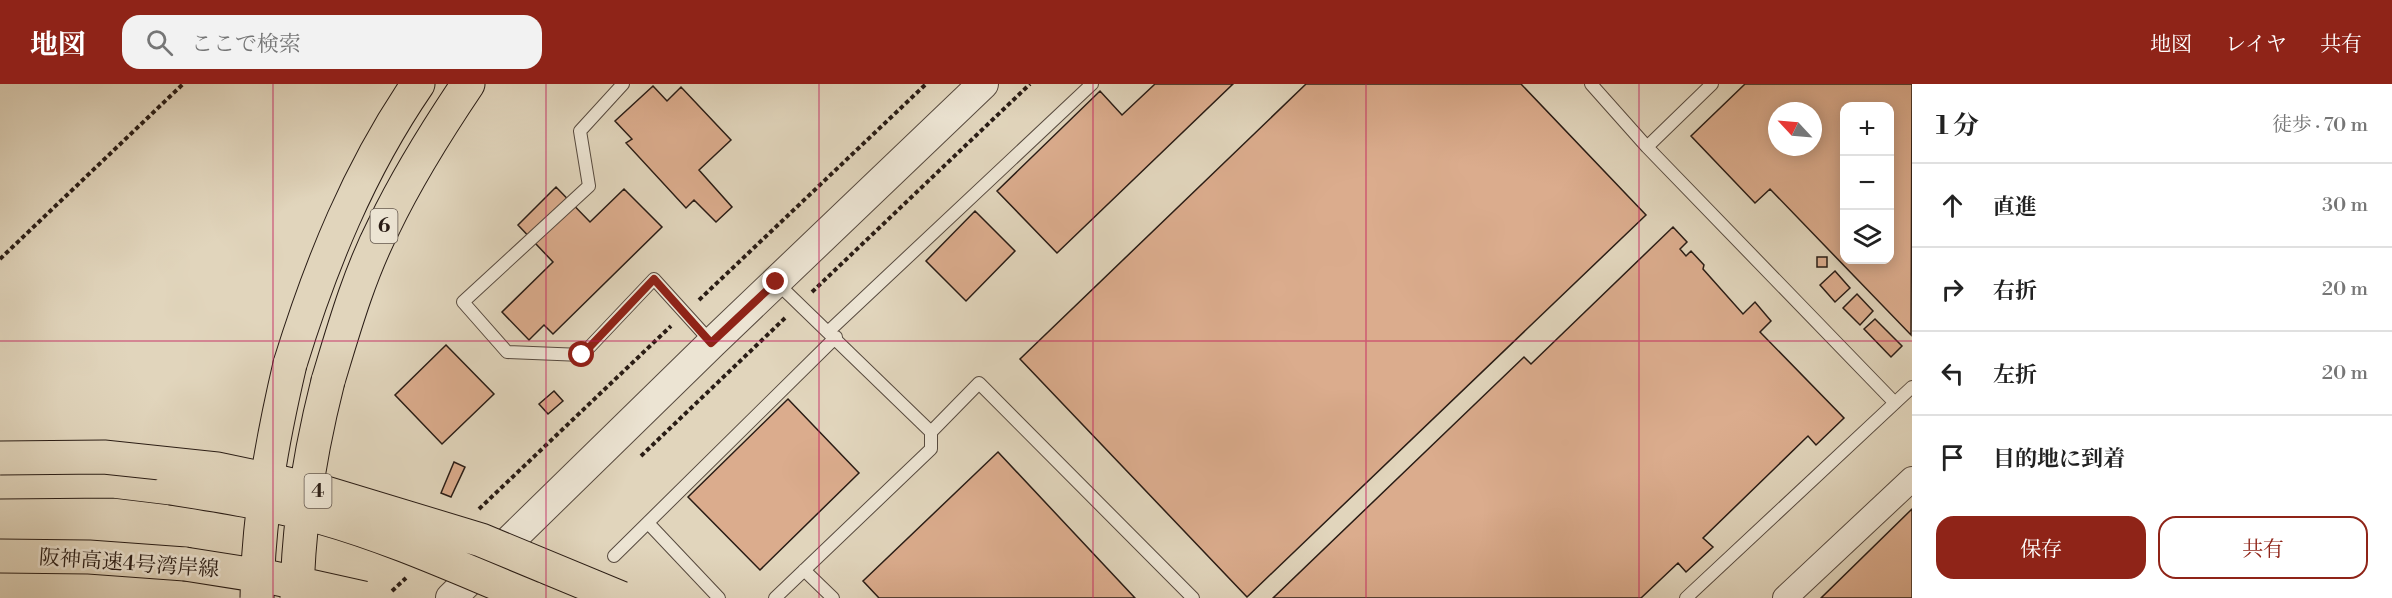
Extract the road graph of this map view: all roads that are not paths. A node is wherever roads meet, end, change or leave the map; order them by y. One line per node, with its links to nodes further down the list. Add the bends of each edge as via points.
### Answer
1 (418, 84): 24 (highway, 6, bridge, via 346,209 307,309 269,459 261,512)
2 (468, 84): 22 (highway, 6, bridge, via 437,129 383,227 362,276 328,381 312,456 297,563)
3 (622, 84): 11 (lane, via 580,131 589,186 463,302 507,352 582,355 654,279)
4 (983, 84): 9 (street)
5 (1092, 84): 10 (lane)
6 (1591, 84): 8 (lane)
7 (1712, 84): 8 (lane)
8 (1647, 147): 13 (lane)
9 (776, 282): 10 (lane); 11 (street)
10 (832, 334): 14 (lane); 18 (lane)
11 (711, 343): 23 (street)
12 (1912, 387): 13 (lane)
13 (1895, 403): 32 (lane)
14 (931, 432): 21 (lane, via 931,449); 31 (lane, via 979,383)
15 (0, 458): 27 (highway, 4, bridge, via 115,458 217,469 275,481 481,540)
16 (1912, 479): 33 (street)
17 (0, 483): 26 (highway, 4, bridge, via 113,481 225,496 323,518)
18 (649, 524): 20 (lane); 28 (lane)
19 (0, 556): 22 (highway, 阪神高速4号湾岸線, bridge, via 185,564 274,578)
20 (614, 556)
21 (804, 570): 29 (lane); 30 (lane)
22 (323, 595): 25 (highway, 阪神高速4号湾岸線, bridge)
23 (456, 596)
24 (257, 598)
25 (363, 598)
26 (532, 598)
27 (621, 598)
28 (719, 598)
29 (775, 598)
30 (833, 598)
31 (1193, 598)
32 (1686, 598)
33 (1785, 598)

